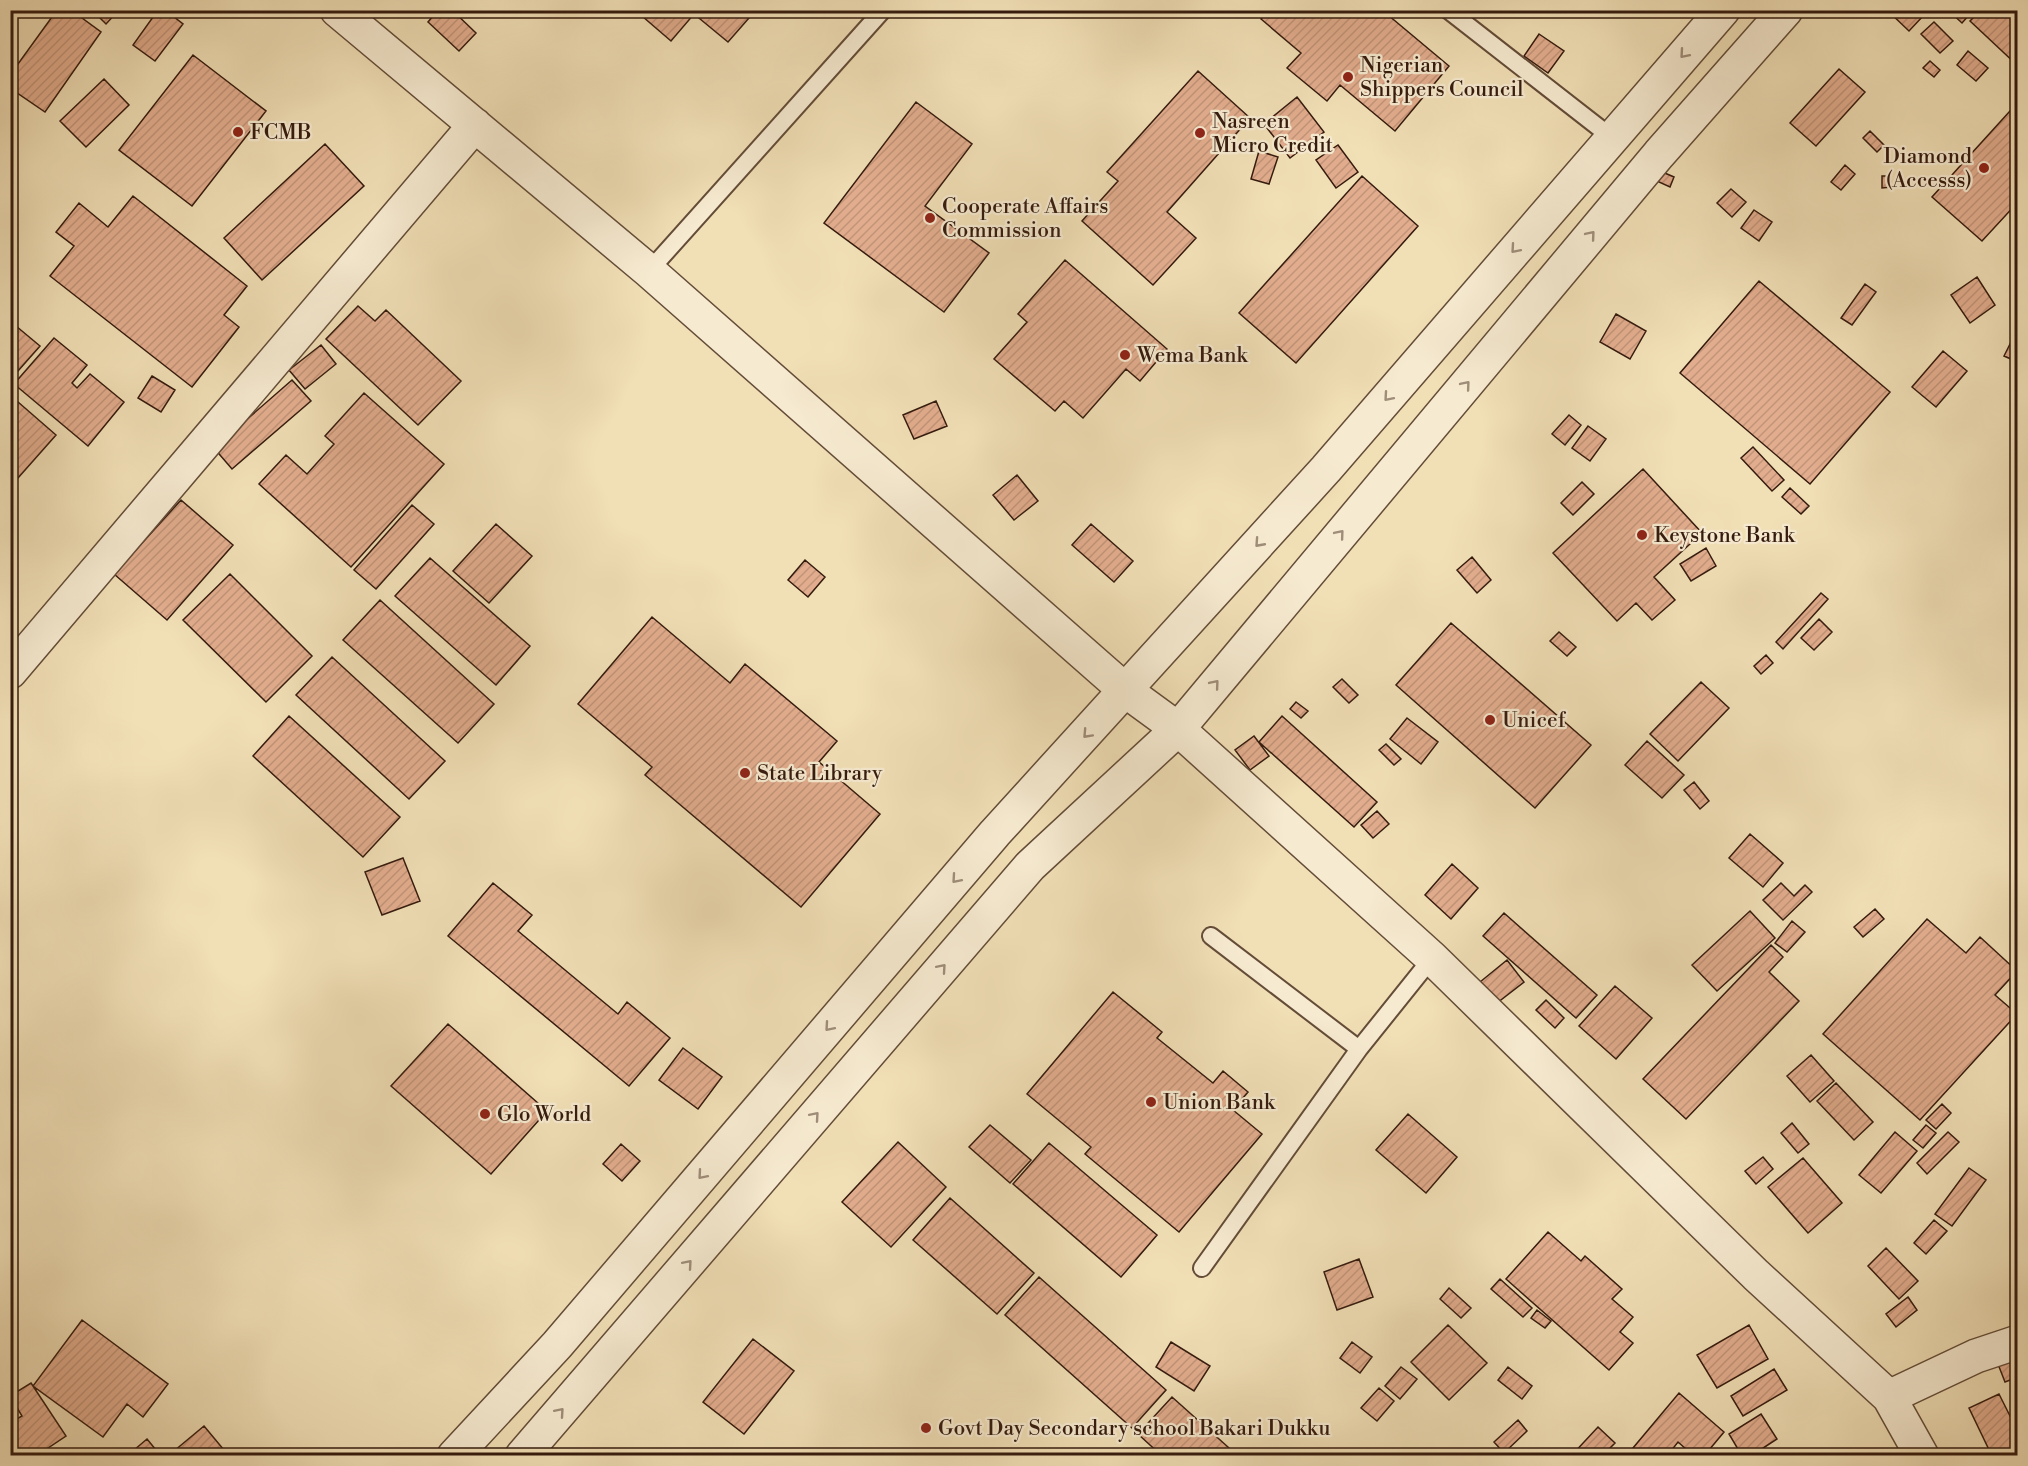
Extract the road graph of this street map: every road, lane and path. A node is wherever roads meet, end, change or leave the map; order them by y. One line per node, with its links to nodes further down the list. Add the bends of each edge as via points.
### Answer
1 (337, 10): 6 (street)
2 (883, 10): 8 (lane)
3 (1448, 10): 7 (lane)
4 (1723, 10): 7 (street, one-way to 7)
5 (1786, 10): 11 (street, one-way to 5, via 1651,164)
6 (475, 125): 8 (street); 9 (street)
7 (1611, 137): 10 (street, one-way to 10, via 1326,469)
8 (649, 271): 10 (street)
9 (10, 672)
10 (1126, 691): 11 (street); 18 (street, one-way to 18, via 995,834 557,1345)
11 (1178, 729): 13 (street); 19 (street, one-way to 11, via 1030,866)
12 (1211, 936): 14 (lane)
13 (1432, 958): 14 (lane); 17 (street, via 1756,1275)
14 (1359, 1049): 15 (lane)
15 (1202, 1268)
16 (2018, 1342): 17 (street, via 1976,1356)
17 (1889, 1397): 20 (street)
18 (454, 1455)
19 (522, 1455)
20 (1922, 1455)

